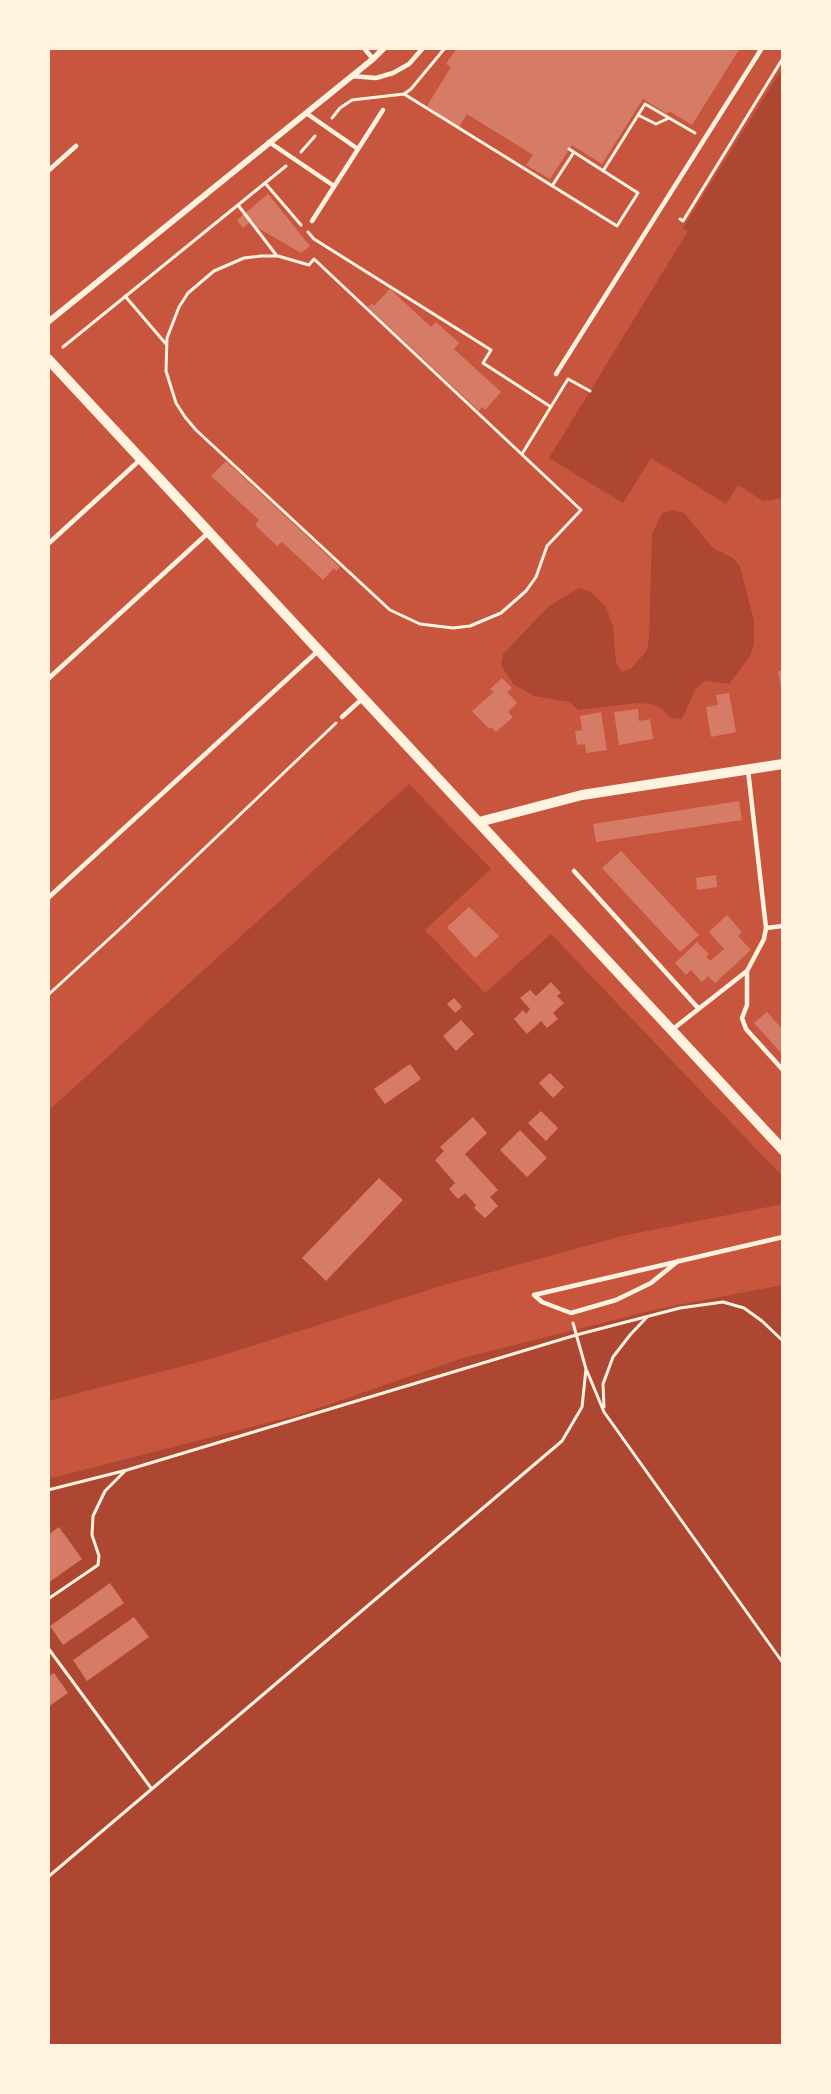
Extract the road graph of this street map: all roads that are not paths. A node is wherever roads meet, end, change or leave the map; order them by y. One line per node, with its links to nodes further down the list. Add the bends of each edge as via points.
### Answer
1 (364, 48): 5 (lane)
2 (384, 48): 5 (street)
3 (423, 48): 6 (lane, via 409,64 393,73 376,78)
4 (762, 48): 17 (lane)
5 (373, 59): 6 (street)
6 (351, 76): 8 (street)
7 (383, 110): 11 (lane)
8 (306, 113): 9 (street); 11 (lane)
9 (269, 142): 13 (lane); 15 (street)
10 (76, 146): 12 (lane)
11 (358, 149): 13 (lane)
12 (48, 171)
13 (334, 186): 14 (lane)
14 (312, 221)
15 (48, 322)
16 (48, 359): 18 (street)
17 (556, 374)
18 (141, 459): 19 (street); 20 (lane)
19 (209, 532): 21 (street); 22 (lane)
20 (48, 544)
21 (319, 650): 23 (street); 29 (lane)
22 (48, 679)
23 (364, 698): 24 (lane); 27 (street)
24 (342, 717)
25 (783, 764): 26 (street)
26 (748, 770): 27 (street, via 582,795); 31 (lane)
27 (479, 822): 34 (street)
28 (574, 870): 33 (lane)
29 (48, 898)
30 (783, 926): 31 (lane)
31 (766, 928): 32 (lane)
32 (747, 971): 33 (lane); 35 (lane, via 747,1005 742,1018 746,1029)
33 (698, 1008): 34 (lane)
34 (671, 1030): 36 (street)
35 (783, 1070)
36 (783, 1150)
37 (783, 1238): 38 (lane)
38 (679, 1260): 38 (lane, via 534,1295 571,1313 616,1300 651,1283)

